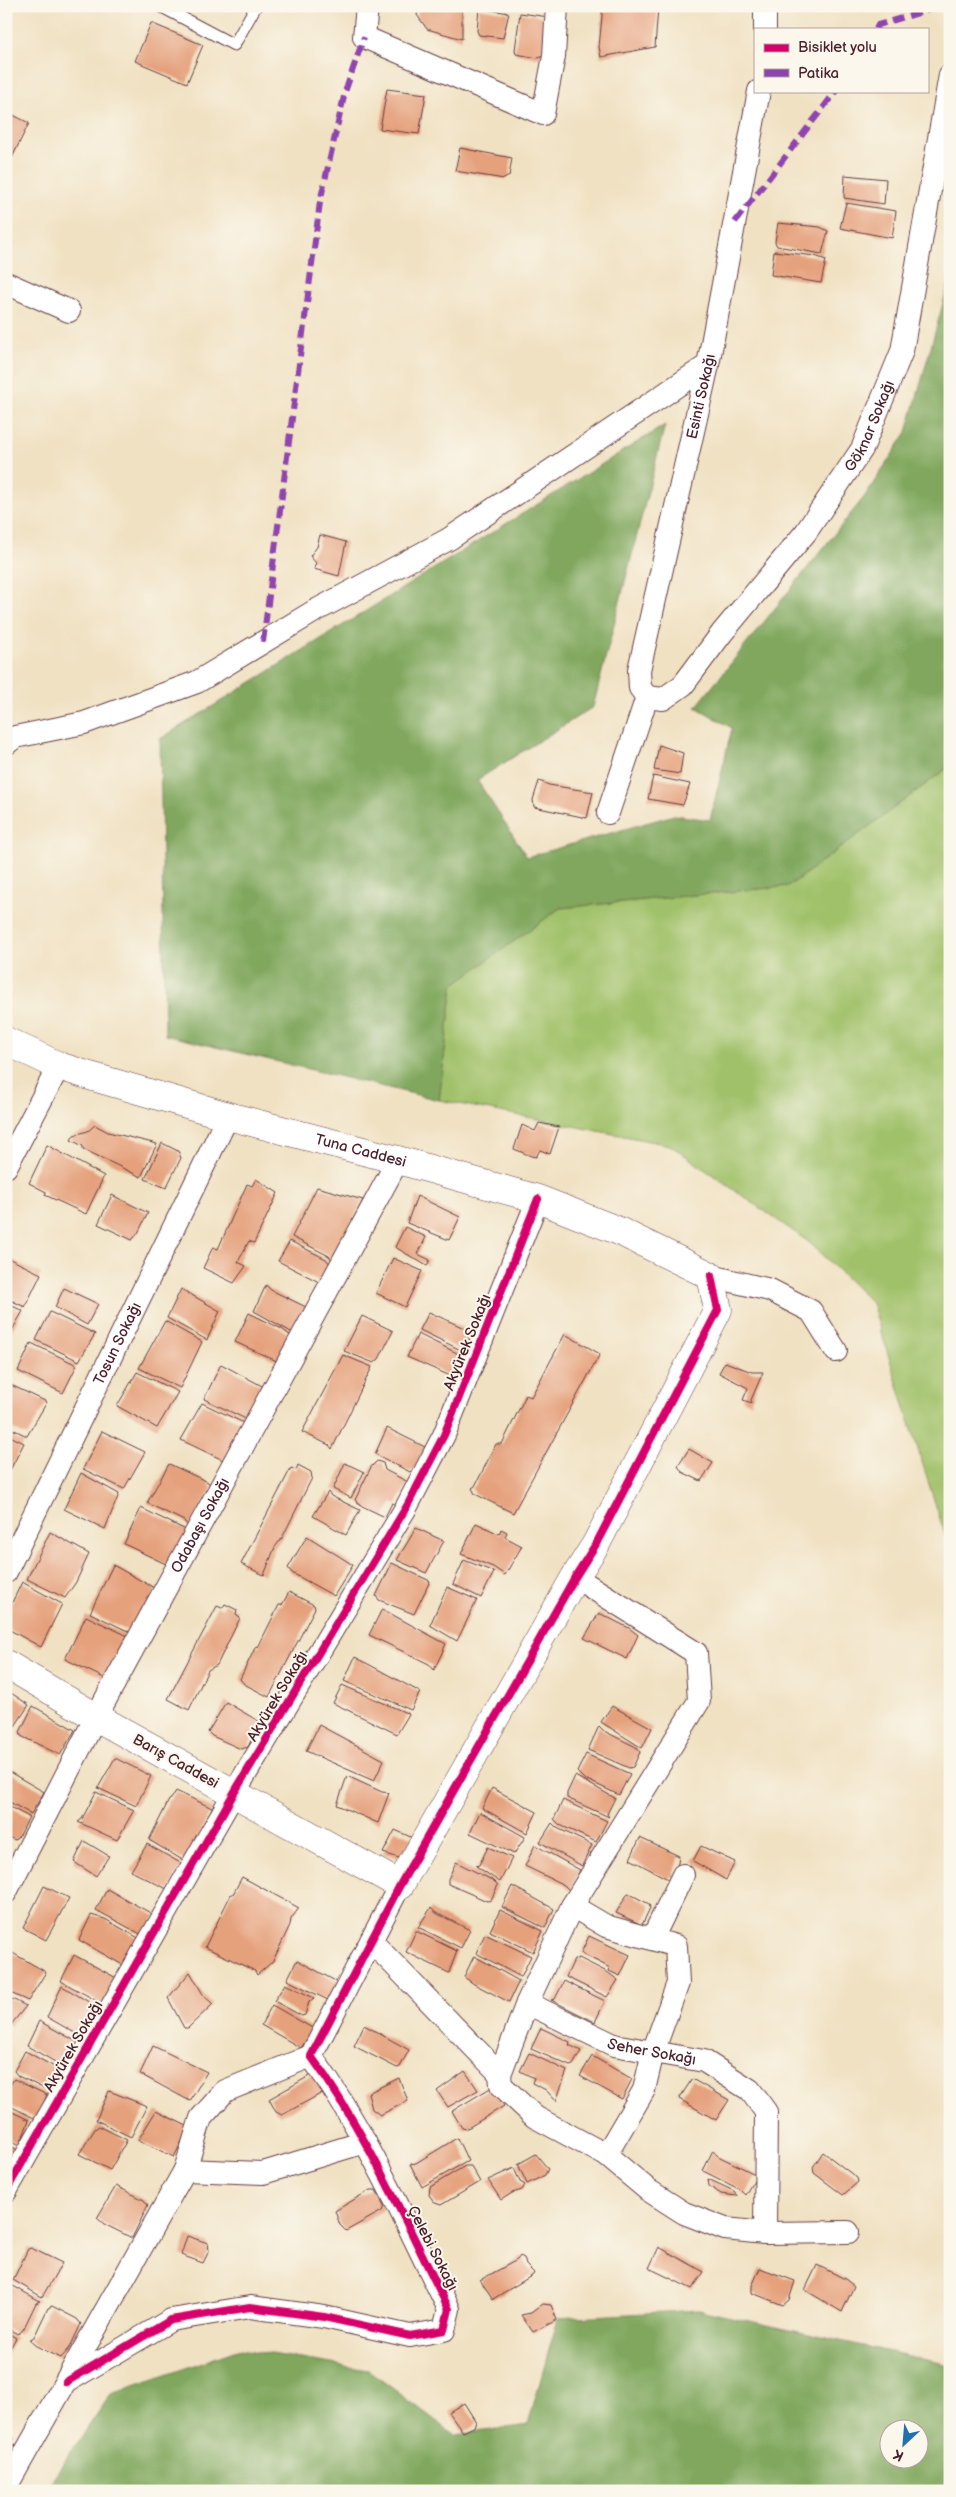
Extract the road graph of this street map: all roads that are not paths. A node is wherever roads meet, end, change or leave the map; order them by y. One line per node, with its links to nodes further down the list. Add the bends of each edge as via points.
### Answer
1 (160, 6): 2 (lane, via 234,45)
2 (256, 6)
3 (367, 6): 4 (street, via 364,37 543,114 554,56)
4 (557, 6)
5 (765, 6): 6 (street)
6 (765, 28)
7 (950, 75): 12 (street, Göknar Sokağı, via 902,351 862,449 806,532 683,685 663,699)
8 (759, 92): 11 (street, Esinti Sokağı)
9 (6, 283): 10 (street)
10 (69, 311)
11 (708, 365): 12 (street, Esinti Sokağı, via 639,670 640,688); 13 (street, via 449,539 313,612 197,682 84,723 15,737)
12 (647, 697): 14 (street)
13 (6, 744)
14 (608, 814)
15 (6, 1041): 16 (street, Tuna Caddesi)
16 (59, 1066): 17 (street, Tuna Caddesi); 19 (street)
17 (228, 1116): 18 (street, Tuna Caddesi); 23 (street, Tosun Sokağı)
18 (398, 1160): 20 (street, Tuna Caddesi); 26 (street, Odabaşı Sokağı)
19 (6, 1167)
20 (538, 1199): 21 (street, Tuna Caddesi, via 619,1230); 27 (street, Akyürek Sokağı, via 444,1436 407,1506)
21 (711, 1276): 22 (street, via 770,1290 812,1311); 24 (street, via 718,1310 596,1544)
22 (836, 1350)
23 (6, 1572)
24 (574, 1577): 29 (street); 31 (street, via 696,1654 699,1701)
25 (6, 1664): 26 (street, Barış Caddesi)
26 (96, 1717): 27 (street, Barış Caddesi); 30 (street, Odabaşı Sokağı)
27 (234, 1793): 29 (street, Barış Caddesi); 41 (street, Akyürek Sokağı)
28 (683, 1875): 32 (street)
29 (400, 1885): 33 (street)
30 (6, 1892)
31 (572, 1906): 32 (street, via 606,1926); 34 (street)
32 (652, 1939): 35 (street, via 676,1946 678,1983)
33 (371, 1941): 36 (street); 37 (street)
34 (527, 2003): 35 (street, Seher Sokağı, via 614,2045); 37 (street)
35 (653, 2052): 39 (street, via 644,2090); 43 (street, Seher Sokağı, via 704,2061 750,2090 766,2112)
36 (311, 2056): 38 (street, Çelebi Sokağı, via 338,2093); 40 (street, Çelebi Sokağı, via 226,2092 201,2118)
37 (500, 2074): 39 (street, via 501,2085 535,2117)
38 (365, 2142): 40 (street, via 263,2173); 44 (street, Çelebi Sokağı, via 449,2309 444,2330 410,2336 324,2317 250,2308 171,2320)
39 (606, 2155): 43 (street, via 648,2190 684,2213 724,2229)
40 (185, 2170): 44 (street, Çelebi Sokağı)
41 (6, 2191)
42 (848, 2232): 43 (street)
43 (765, 2233)
44 (66, 2382): 45 (street, Çelebi Sokağı)
45 (6, 2487)

